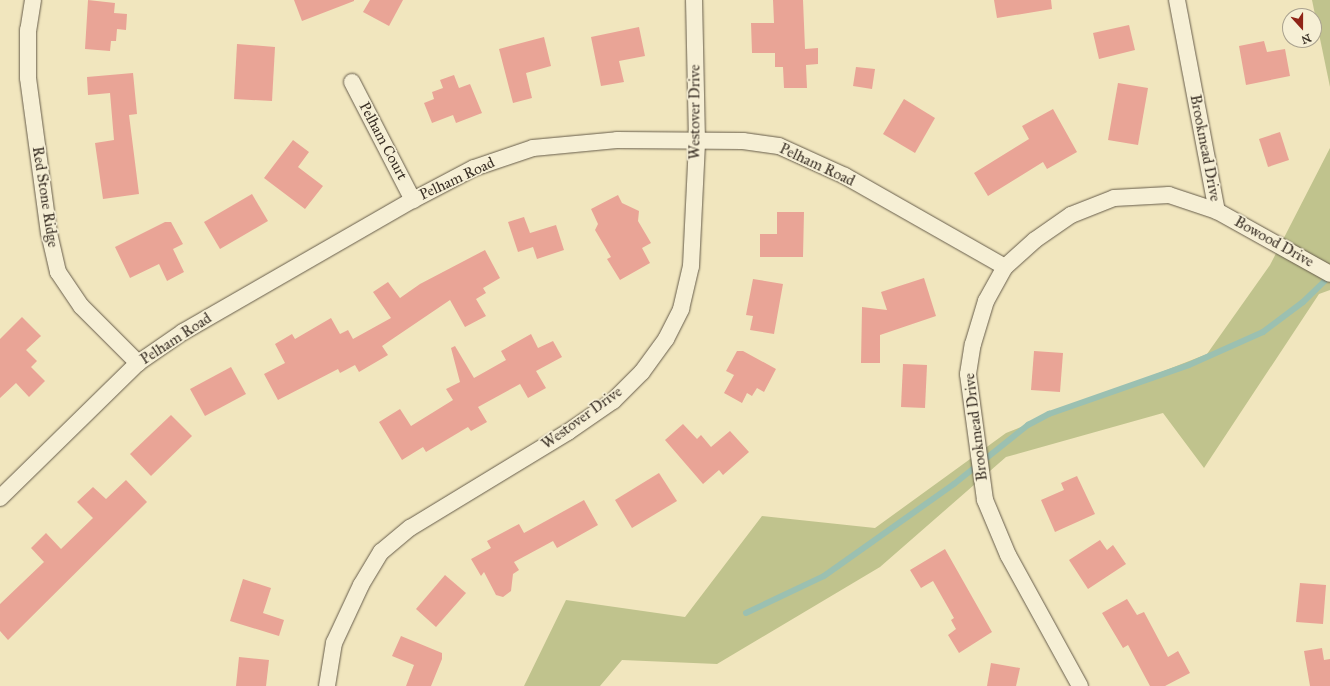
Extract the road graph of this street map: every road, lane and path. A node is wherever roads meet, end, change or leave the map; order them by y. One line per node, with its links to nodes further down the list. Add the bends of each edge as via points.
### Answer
1 (33, 0): 10 (street, Red Stone Ridge, via 28,30 28,78 49,233 58,272 81,306)
2 (694, 0): 5 (street, Westover Drive)
3 (1177, 0): 7 (street, Brookmead Drive)
4 (352, 82): 6 (street, Pelham Court)
5 (697, 142): 6 (street, Pelham Road, via 617,140 533,148 474,168); 8 (street, Pelham Road, via 743,141 779,146 845,176); 12 (street, Westover Drive, via 691,266 681,309 666,339 642,372 613,401 568,432 410,528 381,552 361,585 334,643)
6 (413, 200): 10 (street, Pelham Road, via 183,332)
7 (1217, 212): 8 (street, Brookmead Drive, via 1169,195 1114,198 1072,215 1035,240); 9 (street, Bowood Drive)
8 (1005, 267): 13 (street, Brookmead Drive, via 986,301 973,344 968,374 985,500 1008,555)
9 (1330, 274)
10 (138, 363): 11 (street, Pelham Road)
11 (0, 498)
12 (327, 686)
13 (1080, 686)

